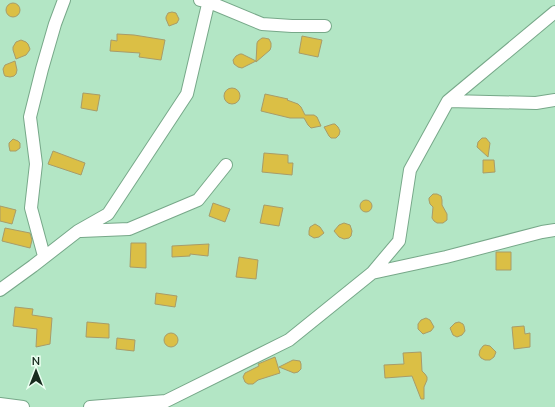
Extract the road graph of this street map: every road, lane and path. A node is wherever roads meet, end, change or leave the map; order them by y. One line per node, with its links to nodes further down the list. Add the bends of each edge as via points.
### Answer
1 (64, 0): 10 (street, via 30,117 36,164 31,208)
2 (206, 1): 4 (street, via 262,24); 9 (street, via 187,94 108,214)
3 (555, 12): 6 (street)
4 (325, 26)
5 (555, 100): 6 (street, via 536,103)
6 (448, 101): 11 (street, via 410,170 399,241)
7 (226, 164): 9 (street, via 198,200 129,229)
8 (555, 230): 11 (street)
9 (78, 231): 10 (street)
10 (44, 256): 12 (street)
11 (372, 273): 15 (street, via 289,340 166,402)
12 (0, 290)
13 (0, 404): 14 (street)
14 (23, 407)
15 (90, 407)

